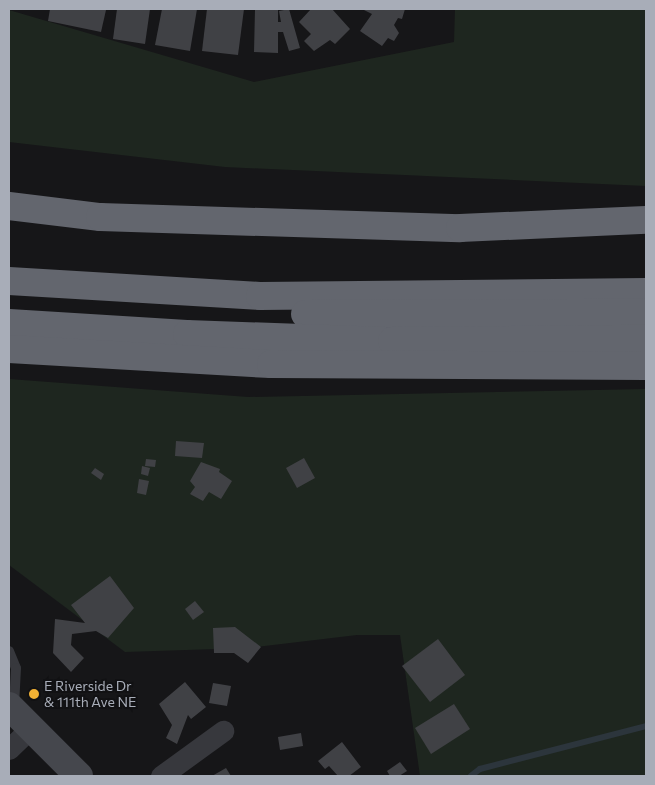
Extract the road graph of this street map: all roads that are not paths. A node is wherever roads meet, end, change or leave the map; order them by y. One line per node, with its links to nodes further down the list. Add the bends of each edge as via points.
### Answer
1 (9, 206): 2 (highway, via 100,218 460,228)
2 (646, 220)
3 (9, 281): 4 (highway, via 260,296)
4 (646, 292)
5 (9, 300): 6 (highway, via 299,314)
6 (646, 312)
7 (9, 323): 8 (highway, via 187,334 392,341)
8 (646, 339)
9 (9, 349): 10 (highway, via 271,364)
10 (646, 366)
11 (9, 651): 12 (lane, via 16,668)
12 (18, 714): 14 (street); 15 (main road)
13 (223, 731): 16 (street)
14 (9, 749)
15 (79, 776)
16 (161, 776)

